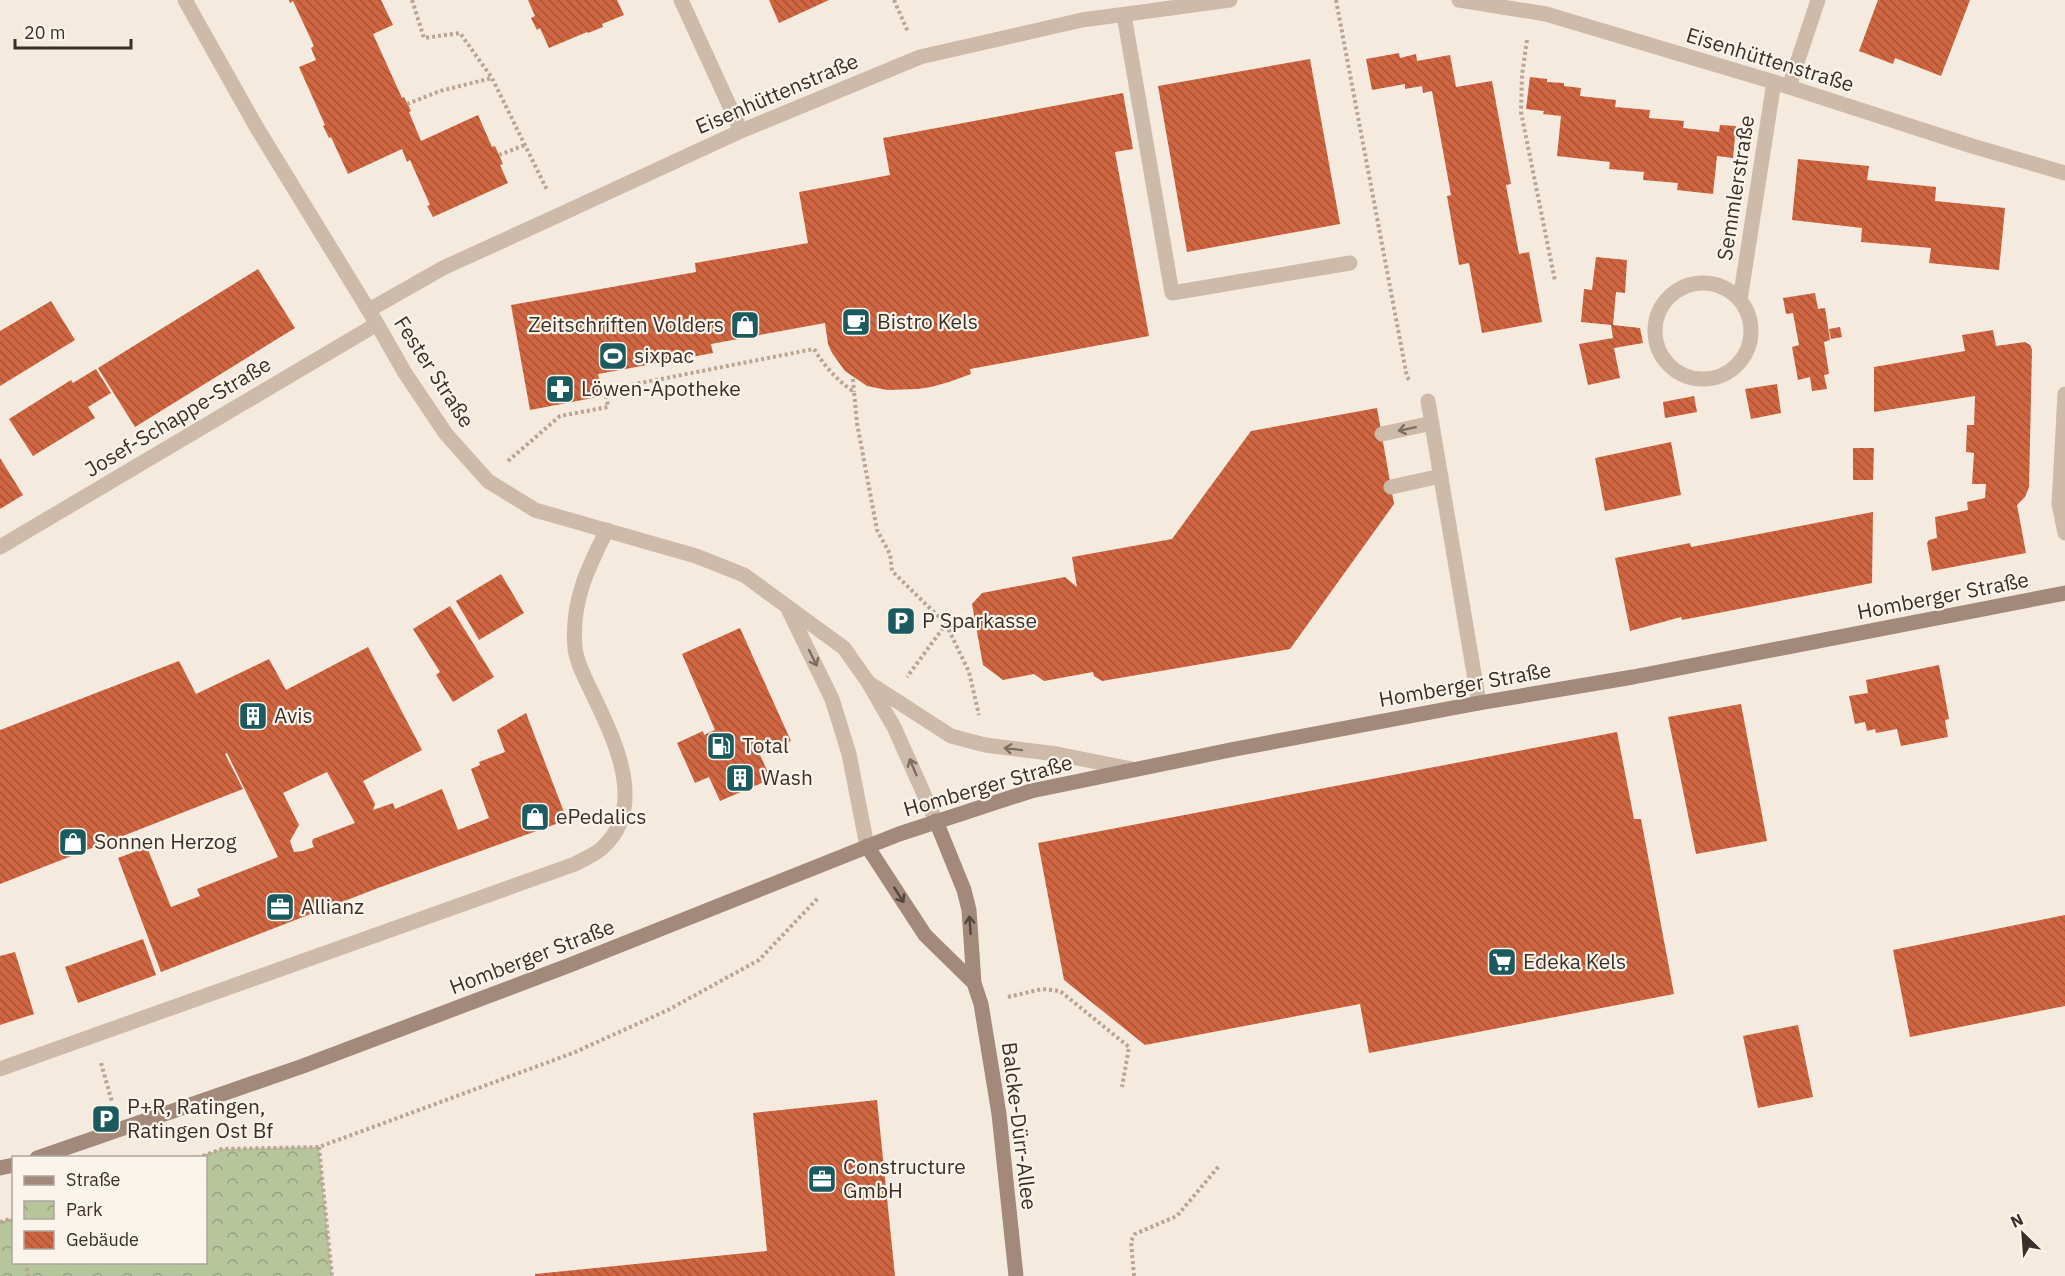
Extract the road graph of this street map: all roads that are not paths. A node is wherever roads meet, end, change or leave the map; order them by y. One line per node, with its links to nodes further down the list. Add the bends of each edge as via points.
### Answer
1 (185, 0): 13 (street, Fester Straße, via 257,129)
2 (681, 0): 9 (street)
3 (1230, 0): 6 (street, Eisenhüttenstraße)
4 (1459, 0): 7 (street, Eisenhüttenstraße, via 1546,14)
5 (1818, 0): 8 (street)
6 (1124, 15): 9 (street, Eisenhüttenstraße, via 1083,20 920,57); 11 (street, via 1172,293)
7 (1774, 82): 8 (street, Eisenhüttenstraße); 12 (street, Semmlerstraße)
8 (1789, 87): 10 (street, Eisenhüttenstraße)
9 (741, 131): 13 (street, Eisenhüttenstraße, via 443,268)
10 (2065, 173)
11 (1350, 263)
12 (1740, 300): 12 (street, Semmlerstraße, via 1711,284 1687,286 1668,299 1657,317 1656,338 1669,364 1688,377 1702,379 1731,370 1742,360 1751,338 1750,318)
13 (369, 310): 14 (street, Fester Straße)
14 (377, 324): 21 (street, Fester Straße, via 446,434 488,481 535,510); 23 (street, Josef-Schappe-Straße)
15 (2065, 394): 22 (street, via 2059,504)
16 (1428, 401): 17 (street)
17 (1432, 423): 18 (street, one-way to 18); 19 (street)
18 (1382, 434)
19 (1441, 476): 20 (street); 27 (street)
20 (1391, 487)
21 (606, 530): 25 (street, Fester Straße, via 744,574); 32 (street, via 586,570 576,610 575,650 619,751 624,779 625,806 617,829 602,848 575,864)
22 (2065, 533)
23 (0, 547)
24 (2065, 593): 27 (main road, Homberger Straße)
25 (787, 606): 26 (street, Fester Straße, via 844,648); 30 (street, Fester Straße, one-way to 30, via 832,699 849,754)
26 (868, 682): 28 (street, Fester Straße, one-way to 26, via 951,736); 29 (street, Fester Straße, one-way to 26, via 894,727)
27 (1479, 703): 28 (main road, Homberger Straße)
28 (1132, 769): 29 (main road, Homberger Straße, via 1031,790)
29 (936, 821): 30 (main road, Homberger Straße); 31 (main road, Balcke-Dürr-Allee, one-way to 29, via 969,910)
30 (867, 846): 31 (main road, Balcke-Dürr-Allee, one-way to 31, via 925,935); 33 (main road, Homberger Straße, via 303,1066)
31 (974, 983): 34 (main road, Balcke-Dürr-Allee, via 999,1114)
32 (0, 1069)
33 (43, 1156)
34 (1016, 1276)

